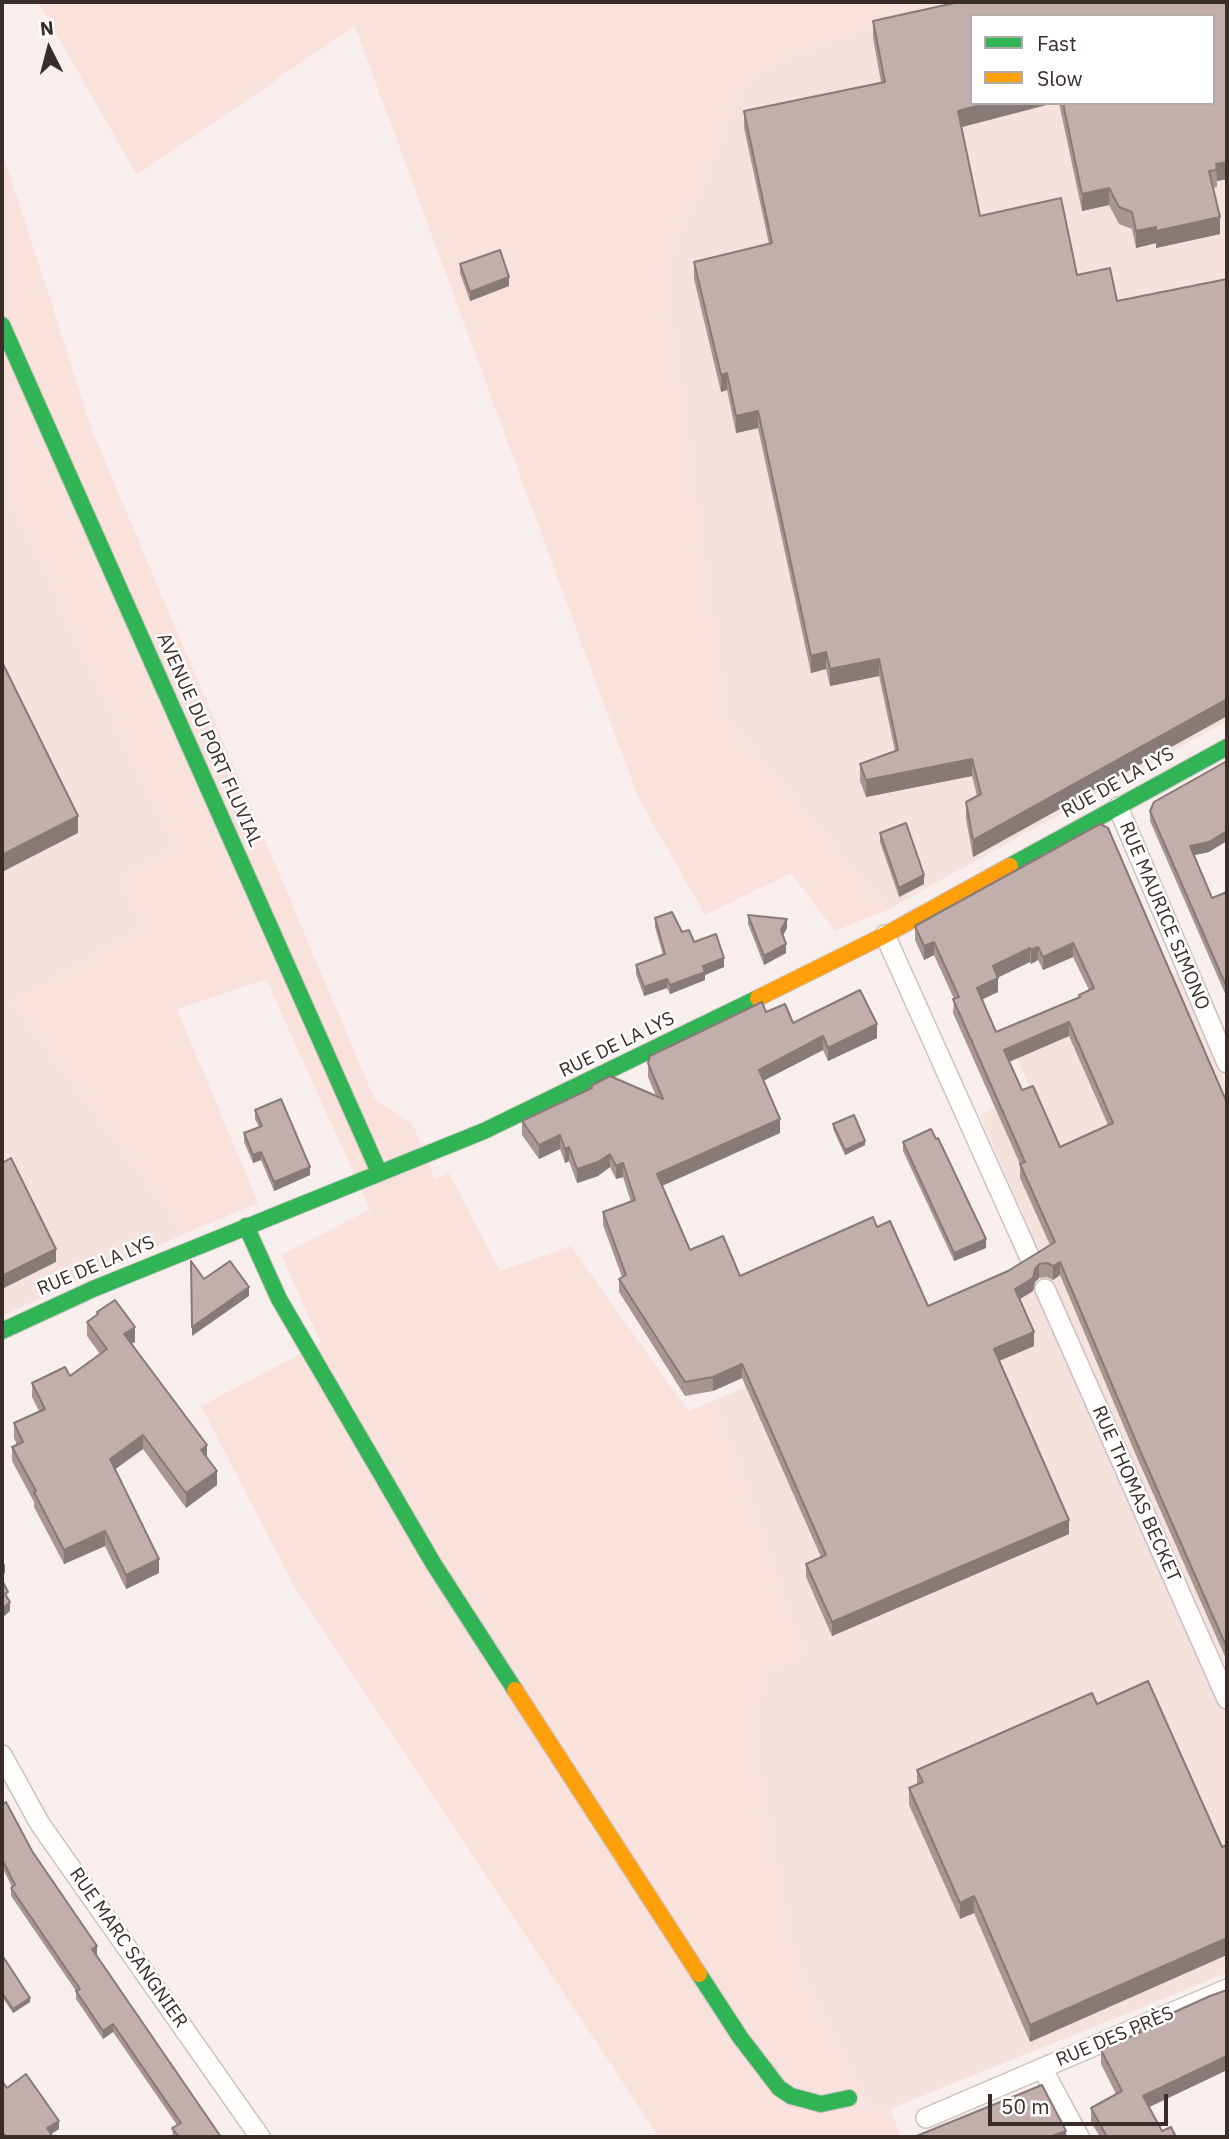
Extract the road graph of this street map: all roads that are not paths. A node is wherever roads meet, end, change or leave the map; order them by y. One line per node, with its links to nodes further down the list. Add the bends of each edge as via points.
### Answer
1 (2, 325): 6 (street, AVENUE DU PORT FLUVIAL)
2 (1227, 747): 3 (street, RUE DE LA LYS)
3 (1118, 807): 4 (street, RUE DE LA LYS); 5 (street, RUE MAURICE SIMONO)
4 (885, 935): 6 (street, RUE DE LA LYS, via 561,1096); 8 (street)
5 (1227, 1063)
6 (379, 1172): 7 (street, RUE DE LA LYS)
7 (246, 1226): 10 (street, RUE DE LA LYS); 15 (street, via 279,1299 433,1563 740,2037 779,2088 791,2096 821,2104)
8 (1030, 1258)
9 (1045, 1289): 11 (street, RUE THOMAS BECKET)
10 (2, 1331)
11 (1227, 1699)
12 (2, 1755): 17 (street, RUE MARC SANGNIER, via 40,1824)
13 (1227, 1989): 14 (street, RUE DES PRÈS)
14 (1042, 2068): 16 (street, RUE DES PRÈS); 18 (street)
15 (849, 2098)
16 (926, 2118)
17 (260, 2137)
18 (1079, 2137)

